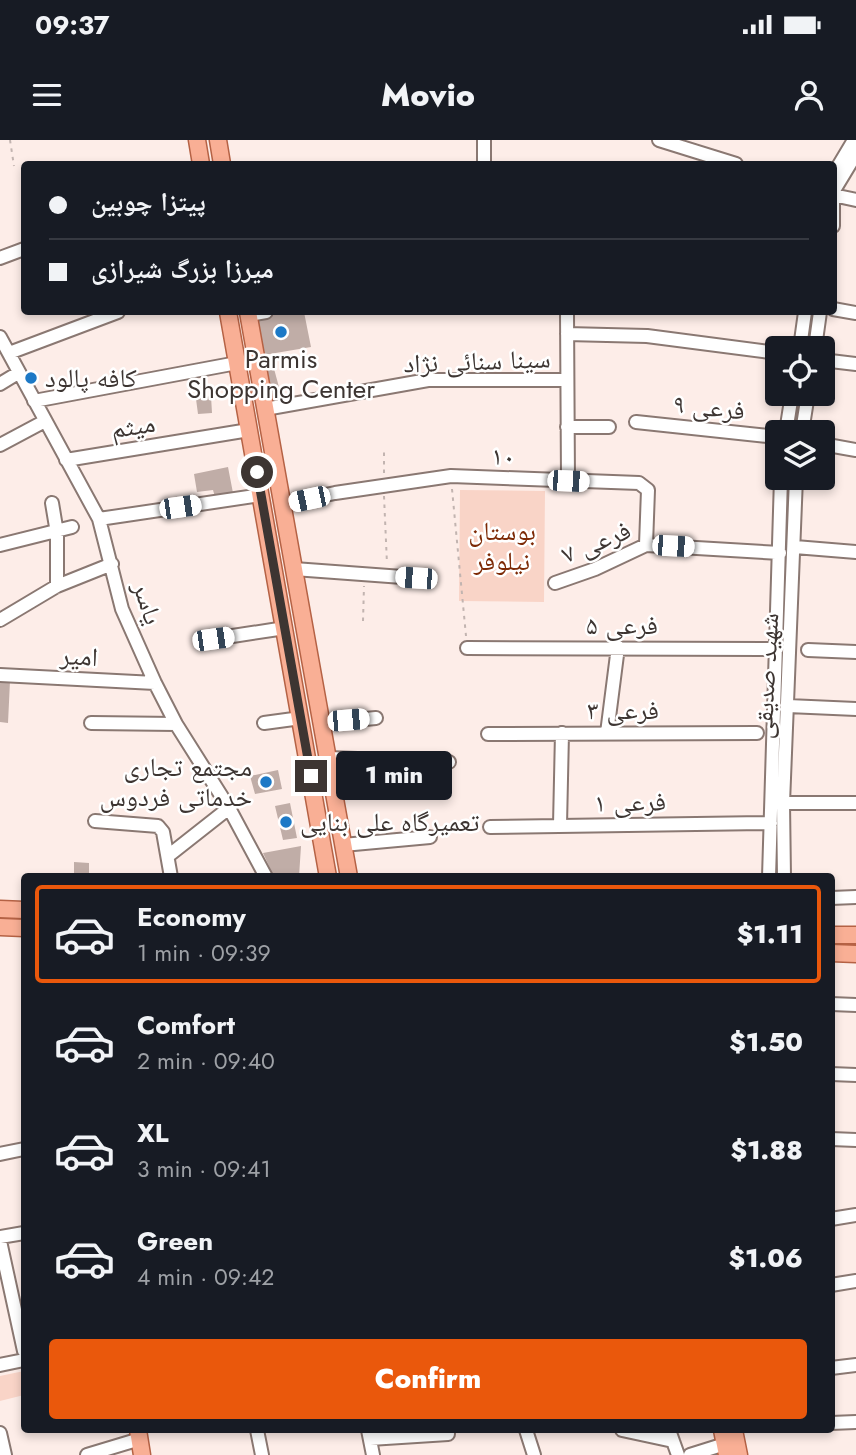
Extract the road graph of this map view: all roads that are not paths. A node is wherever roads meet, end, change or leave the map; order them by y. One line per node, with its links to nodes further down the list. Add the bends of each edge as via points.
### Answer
1 (197, 140): 7 (main road)
2 (218, 140): 8 (main road)
3 (484, 140): 9 (street)
4 (659, 140): 10 (street)
5 (854, 140): 11 (street)
6 (856, 154): 12 (street)
7 (200, 161)
8 (222, 161)
9 (484, 161)
10 (726, 161)
11 (837, 168)
12 (837, 187)
13 (837, 195): 14 (street)
14 (856, 200)
15 (21, 250): 16 (street)
16 (0, 258)
17 (837, 310): 18 (street)
18 (856, 313)
19 (110, 315): 30 (street)
20 (229, 315): 32 (main road)
21 (248, 315): 38 (main road)
22 (567, 315): 25 (street)
23 (805, 315): 26 (street)
24 (820, 315): 27 (street)
25 (567, 334): 29 (street, via 648,336); 35 (street)
26 (802, 336)
27 (817, 336)
28 (0, 337): 30 (street, یاسر)
29 (765, 351)
30 (9, 353): 34 (street, یاسر)
31 (835, 362): 33 (street)
32 (237, 363): 37 (street); 43 (main road)
33 (856, 364)
34 (18, 373): 36 (street); 37 (street, یاسر)
35 (567, 380): 38 (street, سینا سنائی نژاد, via 428,380); 41 (street)
36 (0, 384)
37 (34, 401): 39 (street, یاسر)
38 (265, 409): 54 (main road)
39 (45, 421): 45 (street); 48 (street, یاسر)
40 (636, 422): 44 (street, فرعی ۹)
41 (567, 427): 42 (street); 49 (street)
42 (609, 427)
43 (249, 430): 48 (street, میثم); 52 (main road)
44 (765, 436)
45 (0, 444)
46 (835, 446): 47 (street)
47 (856, 450)
48 (66, 460): 55 (street, یاسر)
49 (568, 481): 54 (street, ۱۰, via 451,477); 59 (street, ۱۰, via 645,485)
50 (781, 490): 62 (street, شهید صدیقی)
51 (796, 490): 60 (street, شهید صدیقی)
52 (261, 495): 55 (street); 69 (main road)
53 (52, 503): 57 (street)
54 (282, 504): 64 (main road)
55 (99, 519): 63 (street, یاسر)
56 (72, 527): 57 (street)
57 (57, 533): 58 (street); 67 (street)
58 (0, 545)
59 (646, 545): 62 (street, فرعی ۷); 66 (street, فرعی ۷)
60 (795, 547): 61 (street); 78 (street, شهید صدیقی)
61 (856, 552)
62 (780, 553): 73 (street, شهید صدیقی)
63 (112, 564): 67 (street); 77 (street, یاسر, via 122,609)
64 (294, 569): 65 (street); 84 (main road)
65 (416, 578)
66 (555, 583)
67 (57, 586): 68 (street)
68 (0, 620)
69 (285, 628): 70 (street); 80 (main road)
70 (213, 639)
71 (618, 647): 72 (street, فرعی ۵); 73 (street, فرعی ۵); 87 (street)
72 (467, 648)
73 (777, 649): 97 (street, شهید صدیقی)
74 (808, 650): 75 (street)
75 (856, 652)
76 (0, 675): 77 (street, امیر)
77 (155, 683): 85 (street, یاسر)
78 (788, 706): 79 (street); 93 (street, شهید صدیقی)
79 (856, 709)
80 (301, 718): 83 (street); 92 (main road)
81 (376, 718): 84 (street)
82 (91, 723): 85 (street)
83 (264, 723)
84 (321, 723): 91 (main road)
85 (176, 724): 95 (street, یاسر)
86 (562, 733): 87 (street, فرعی ۳); 89 (street, فرعی ۳); 98 (street)
87 (607, 733): 88 (street, فرعی ۳)
88 (758, 733)
89 (488, 734)
90 (449, 762): 91 (street)
91 (329, 766): 92 (main road); 101 (main road)
92 (311, 776): 105 (main road)
93 (783, 803): 94 (street); 108 (street, شهید صدیقی)
94 (856, 803)
95 (229, 808): 102 (street); 104 (street, یاسر)
96 (95, 821): 102 (street, via 158,826)
97 (771, 823): 98 (street, فرعی ۱); 107 (street, شهید صدیقی)
98 (560, 825): 99 (street, فرعی ۱)
99 (490, 827)
100 (430, 837): 101 (street)
101 (343, 845): 106 (main road)
102 (168, 856): 103 (street)
103 (170, 873)
104 (264, 873)
105 (327, 873)
106 (348, 873)
107 (769, 873)
108 (784, 873)
109 (856, 897): 110 (street)
110 (835, 898)
111 (0, 909): 112 (main road)
112 (21, 910)
113 (0, 927): 114 (main road)
114 (21, 928)
115 (835, 935): 116 (main road)
116 (856, 935)
117 (835, 953): 118 (main road)
118 (856, 954)
119 (835, 1004): 120 (street)
120 (856, 1005)
121 (835, 1074): 122 (street)
122 (856, 1075)
123 (835, 1139): 124 (street)
124 (856, 1140)
125 (21, 1150): 126 (street)
126 (0, 1154)
127 (856, 1215): 128 (street)
128 (835, 1218)
129 (21, 1234): 130 (street)
130 (0, 1239): 133 (street)
131 (856, 1281): 132 (street)
132 (835, 1284)
133 (21, 1337)
134 (21, 1361): 135 (street)
135 (0, 1365)
136 (856, 1365): 137 (street)
137 (835, 1368)
138 (856, 1422): 139 (street)
139 (835, 1423)
140 (0, 1433): 150 (street)
141 (258, 1433): 152 (street)
142 (428, 1433): 145 (street); 146 (street)
143 (527, 1433): 154 (street)
144 (651, 1433): 147 (street)
145 (448, 1434)
146 (369, 1435): 153 (street)
147 (671, 1435): 155 (street)
148 (140, 1441): 151 (street)
149 (731, 1443): 156 (street)
150 (5, 1455)
151 (87, 1455)
152 (262, 1455)
153 (373, 1455)
154 (534, 1455)
155 (678, 1455)
156 (690, 1455)

